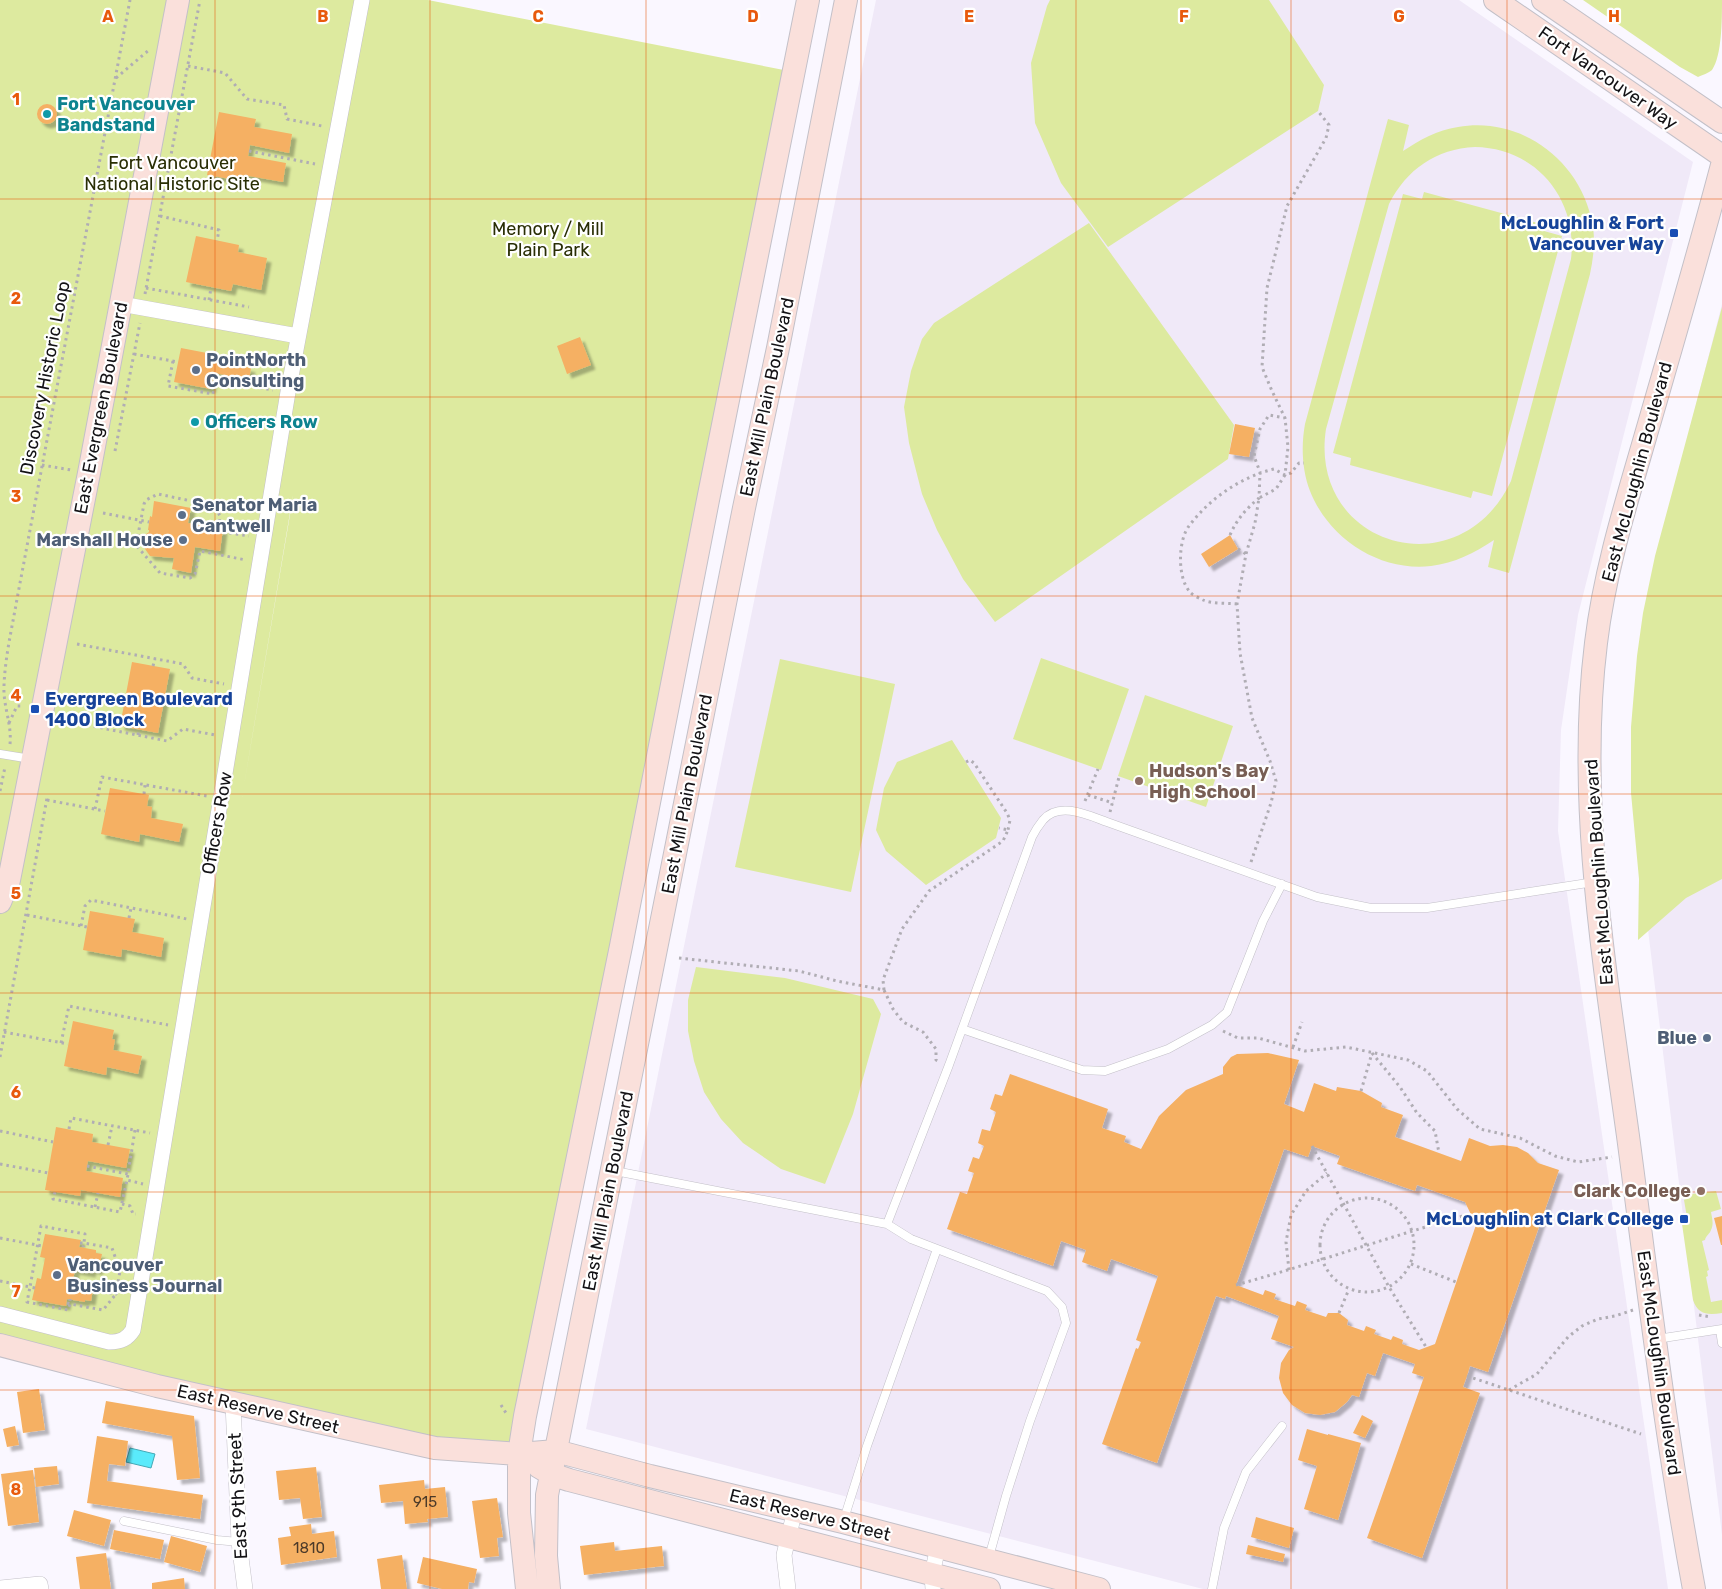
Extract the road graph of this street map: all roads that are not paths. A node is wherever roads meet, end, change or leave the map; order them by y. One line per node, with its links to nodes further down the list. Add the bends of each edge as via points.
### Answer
1 (178, 0): 10 (street, East Evergreen Boulevard)
2 (362, 0): 11 (street, Officers Row)
3 (808, 0): 29 (street, East Mill Plain Boulevard)
4 (846, 0): 18 (street, East Mill Plain Boulevard)
5 (1495, 0): 8 (street, Fort Vancouver Way)
6 (1543, 0): 7 (street, Fort Vancouver Way)
7 (1722, 122)
8 (1722, 156)
9 (1722, 165): 14 (street, East McLoughlin Boulevard, via 1606,580 1596,644 1589,741)
10 (121, 304): 11 (street); 13 (street, East Evergreen Boulevard)
11 (298, 336): 21 (street, Officers Row, via 133,1330 120,1342 109,1342)
12 (0, 754): 13 (lane)
13 (33, 759): 16 (street, East Evergreen Boulevard, via 9,880)
14 (1596, 882): 15 (lane, via 1427,908 1371,908 1317,897); 23 (street, East McLoughlin Boulevard)
15 (1282, 884): 17 (lane, via 1263,921 1227,1012 1212,1025 1168,1049 1106,1071 1082,1070); 17 (lane, via 1062,809 1044,818 1032,837)
16 (0, 902)
17 (962, 1029): 19 (lane)
18 (613, 1170): 19 (lane); 28 (street, East Mill Plain Boulevard)
19 (887, 1224): 20 (lane)
20 (938, 1249): 33 (lane); 37 (lane, via 1047,1291 1062,1306 1066,1323 1030,1421)
21 (0, 1314)
22 (1721, 1330): 23 (lane); 24 (lane)
23 (1655, 1340): 48 (street, East McLoughlin Boulevard)
24 (1722, 1343)
25 (0, 1345): 26 (street, East Reserve Street)
26 (233, 1403): 29 (street, East Reserve Street, via 435,1448); 35 (street, East 9th Street)
27 (1282, 1426): 47 (lane, via 1246,1472 1224,1528)
28 (556, 1451): 29 (street, East Reserve Street); 30 (street, East Mill Plain Boulevard); 31 (street, East Reserve Street)
29 (519, 1454): 30 (street, East Reserve Street); 42 (street, East Mill Plain Boulevard, via 519,1513)
30 (551, 1474): 34 (street, East Reserve Street); 43 (street, East Mill Plain Boulevard, via 546,1526)
31 (795, 1510): 33 (street, East Reserve Street); 34 (street)
32 (124, 1521): 35 (lane)
33 (843, 1522): 36 (street, East Reserve Street)
34 (788, 1536): 38 (street, East Reserve Street); 44 (street, via 784,1555)
35 (239, 1542): 41 (street, East 9th Street)
36 (938, 1547): 37 (street, East Reserve Street); 38 (street)
37 (988, 1561): 46 (street, East Reserve Street)
38 (932, 1581): 45 (street, East Reserve Street)
39 (41, 1586): 40 (street)
40 (0, 1588)
41 (245, 1589)
42 (527, 1589)
43 (549, 1589)
44 (788, 1589)
45 (989, 1589)
46 (1099, 1589)
47 (1212, 1589)
48 (1694, 1589)

